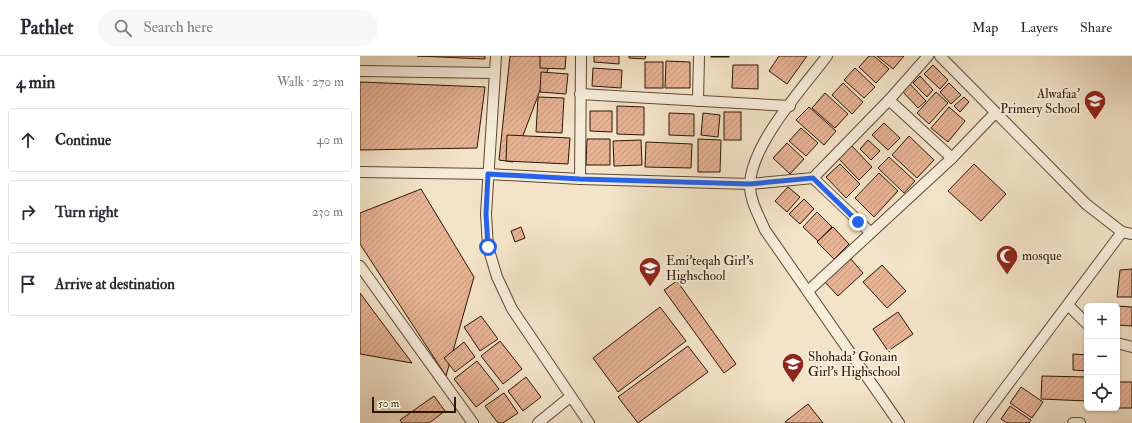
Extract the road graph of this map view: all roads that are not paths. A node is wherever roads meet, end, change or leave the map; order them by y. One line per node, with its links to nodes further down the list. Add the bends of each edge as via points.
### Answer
1 (496, 56): 8 (street)
2 (581, 56): 9 (street)
3 (699, 56): 11 (street)
4 (828, 56): 12 (street)
5 (928, 56): 10 (street)
6 (940, 56): 13 (street)
7 (360, 71): 8 (street)
8 (495, 73): 16 (street)
9 (580, 94): 11 (street); 18 (street)
10 (889, 100): 14 (street); 17 (street)
11 (698, 101): 12 (street)
12 (790, 106): 19 (street, via 774,124 763,144 754,164)
13 (996, 113): 14 (street); 21 (street, via 1086,204)
14 (952, 158): 20 (street)
15 (360, 172): 16 (street)
16 (488, 174): 18 (street); 28 (street, via 488,247 497,277 512,309)
17 (813, 178): 19 (street); 20 (street)
18 (580, 179): 19 (street)
19 (750, 184): 23 (street, via 756,210 765,230)
20 (871, 233): 23 (street)
21 (1127, 233): 24 (street)
22 (360, 266): 29 (street)
23 (808, 291): 32 (street)
24 (1068, 305): 25 (street); 33 (street)
25 (1084, 321)
26 (1120, 344): 27 (street)
27 (1132, 347)
28 (570, 397): 30 (street); 31 (street)
29 (473, 423)
30 (538, 423)
31 (589, 423)
32 (899, 423)
33 (980, 423)
34 (1073, 423): 35 (street)
35 (1080, 423)

